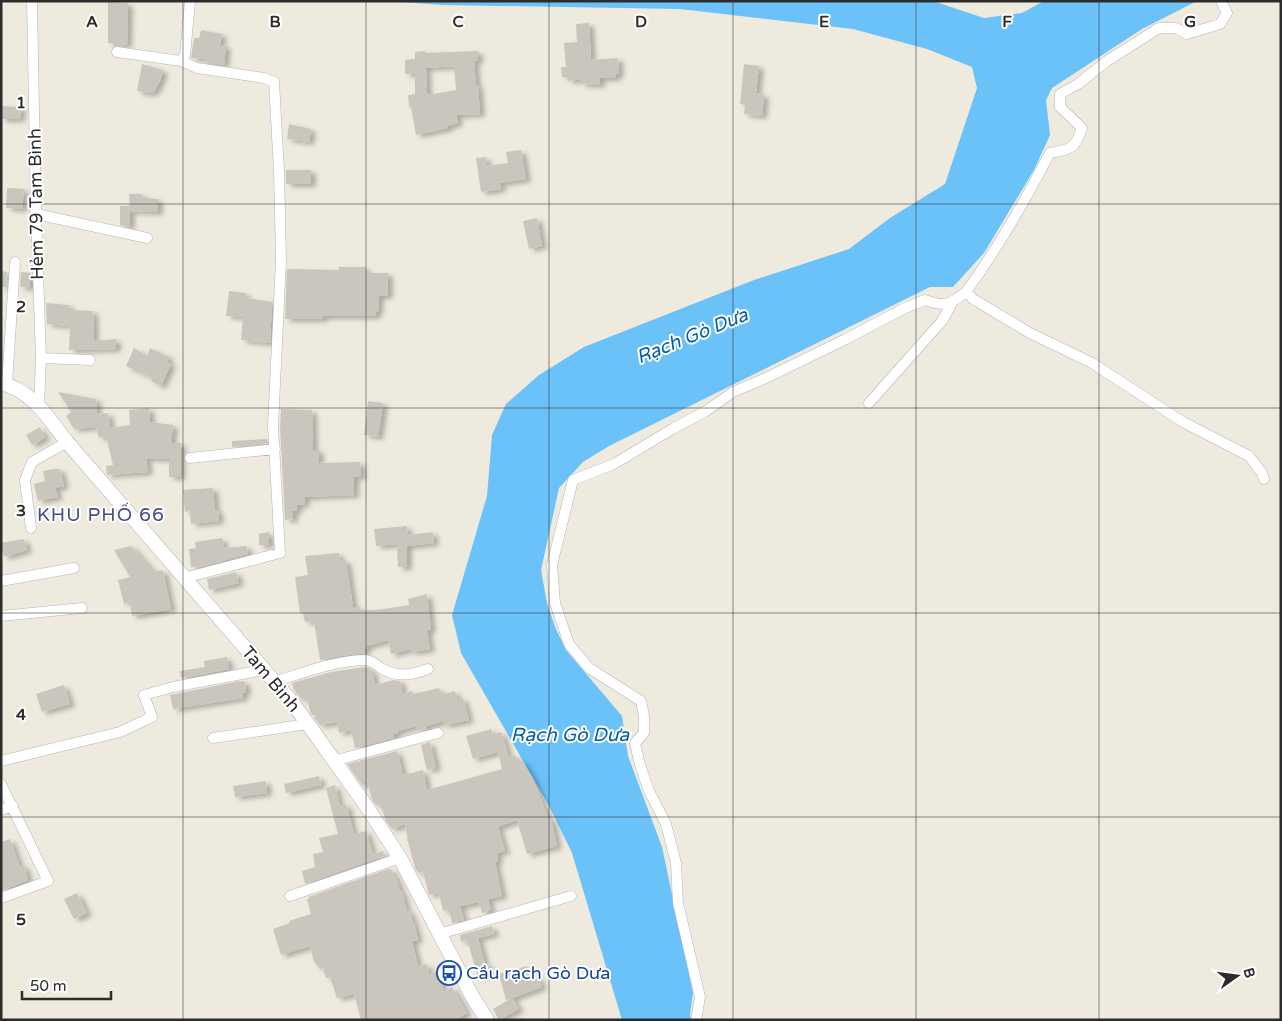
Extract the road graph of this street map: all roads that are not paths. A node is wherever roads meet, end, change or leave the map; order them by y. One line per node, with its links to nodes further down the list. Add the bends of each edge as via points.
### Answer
1 (32, 1): 6 (street, Hẻm 79 Tam Bình)
2 (190, 1): 5 (street, via 185,55)
3 (1221, 1): 9 (street, via 1226,13 1220,24 1187,34 1176,28 1158,28 1060,94 1060,107 1082,128 1079,138 1069,149 1050,153 1019,212)
4 (117, 52): 5 (street)
5 (181, 61): 17 (street, via 197,68 274,82 281,260 273,426)
6 (36, 214): 7 (street); 11 (street, Hẻm 79 Tam Bình)
7 (147, 238)
8 (15, 262): 13 (street)
9 (966, 292): 10 (street); 19 (street, via 1030,333 1092,363 1183,422 1249,456)
10 (952, 303): 14 (street, via 942,321); 43 (street, via 938,304 925,300 904,308 733,392 614,464 572,480 552,565 555,603 569,644 589,668 641,701 644,733 635,743 649,791 666,824 676,863 678,903 700,997)
11 (41, 358): 12 (street); 15 (street, Hẻm 79 Tam Bình)
12 (90, 360)
13 (4, 384): 15 (main road, Tam Bình, via 26,394)
14 (869, 403)
15 (39, 407): 16 (main road, Tam Bình)
16 (67, 442): 20 (street, via 32,462 25,480); 22 (main road, Tam Bình)
17 (275, 449): 18 (street); 22 (street, via 280,553)
18 (190, 458)
19 (1264, 479)
20 (31, 528)
21 (74, 568): 23 (street)
22 (184, 578): 27 (main road, Tam Bình)
23 (1, 581)
24 (82, 608): 25 (street)
25 (1, 616)
26 (428, 669): 28 (street, via 413,675 393,674 364,660 326,666)
27 (263, 670): 28 (main road, Tam Bình); 32 (street, via 144,695 152,717 120,732)
28 (274, 682): 29 (main road, Tam Bình)
29 (308, 724): 31 (street); 33 (main road, Tam Bình)
30 (438, 733): 33 (street)
31 (213, 738)
32 (1, 761)
33 (333, 761): 37 (main road, Tam Bình)
34 (1, 784): 35 (street)
35 (12, 806): 36 (street); 40 (street, via 48,881)
36 (1, 810)
37 (400, 858): 38 (street); 41 (main road, Tam Bình)
38 (290, 896)
39 (571, 896): 41 (street)
40 (1, 898)
41 (439, 934): 42 (main road, Tam Bình)
42 (486, 1020)
43 (696, 1020)

